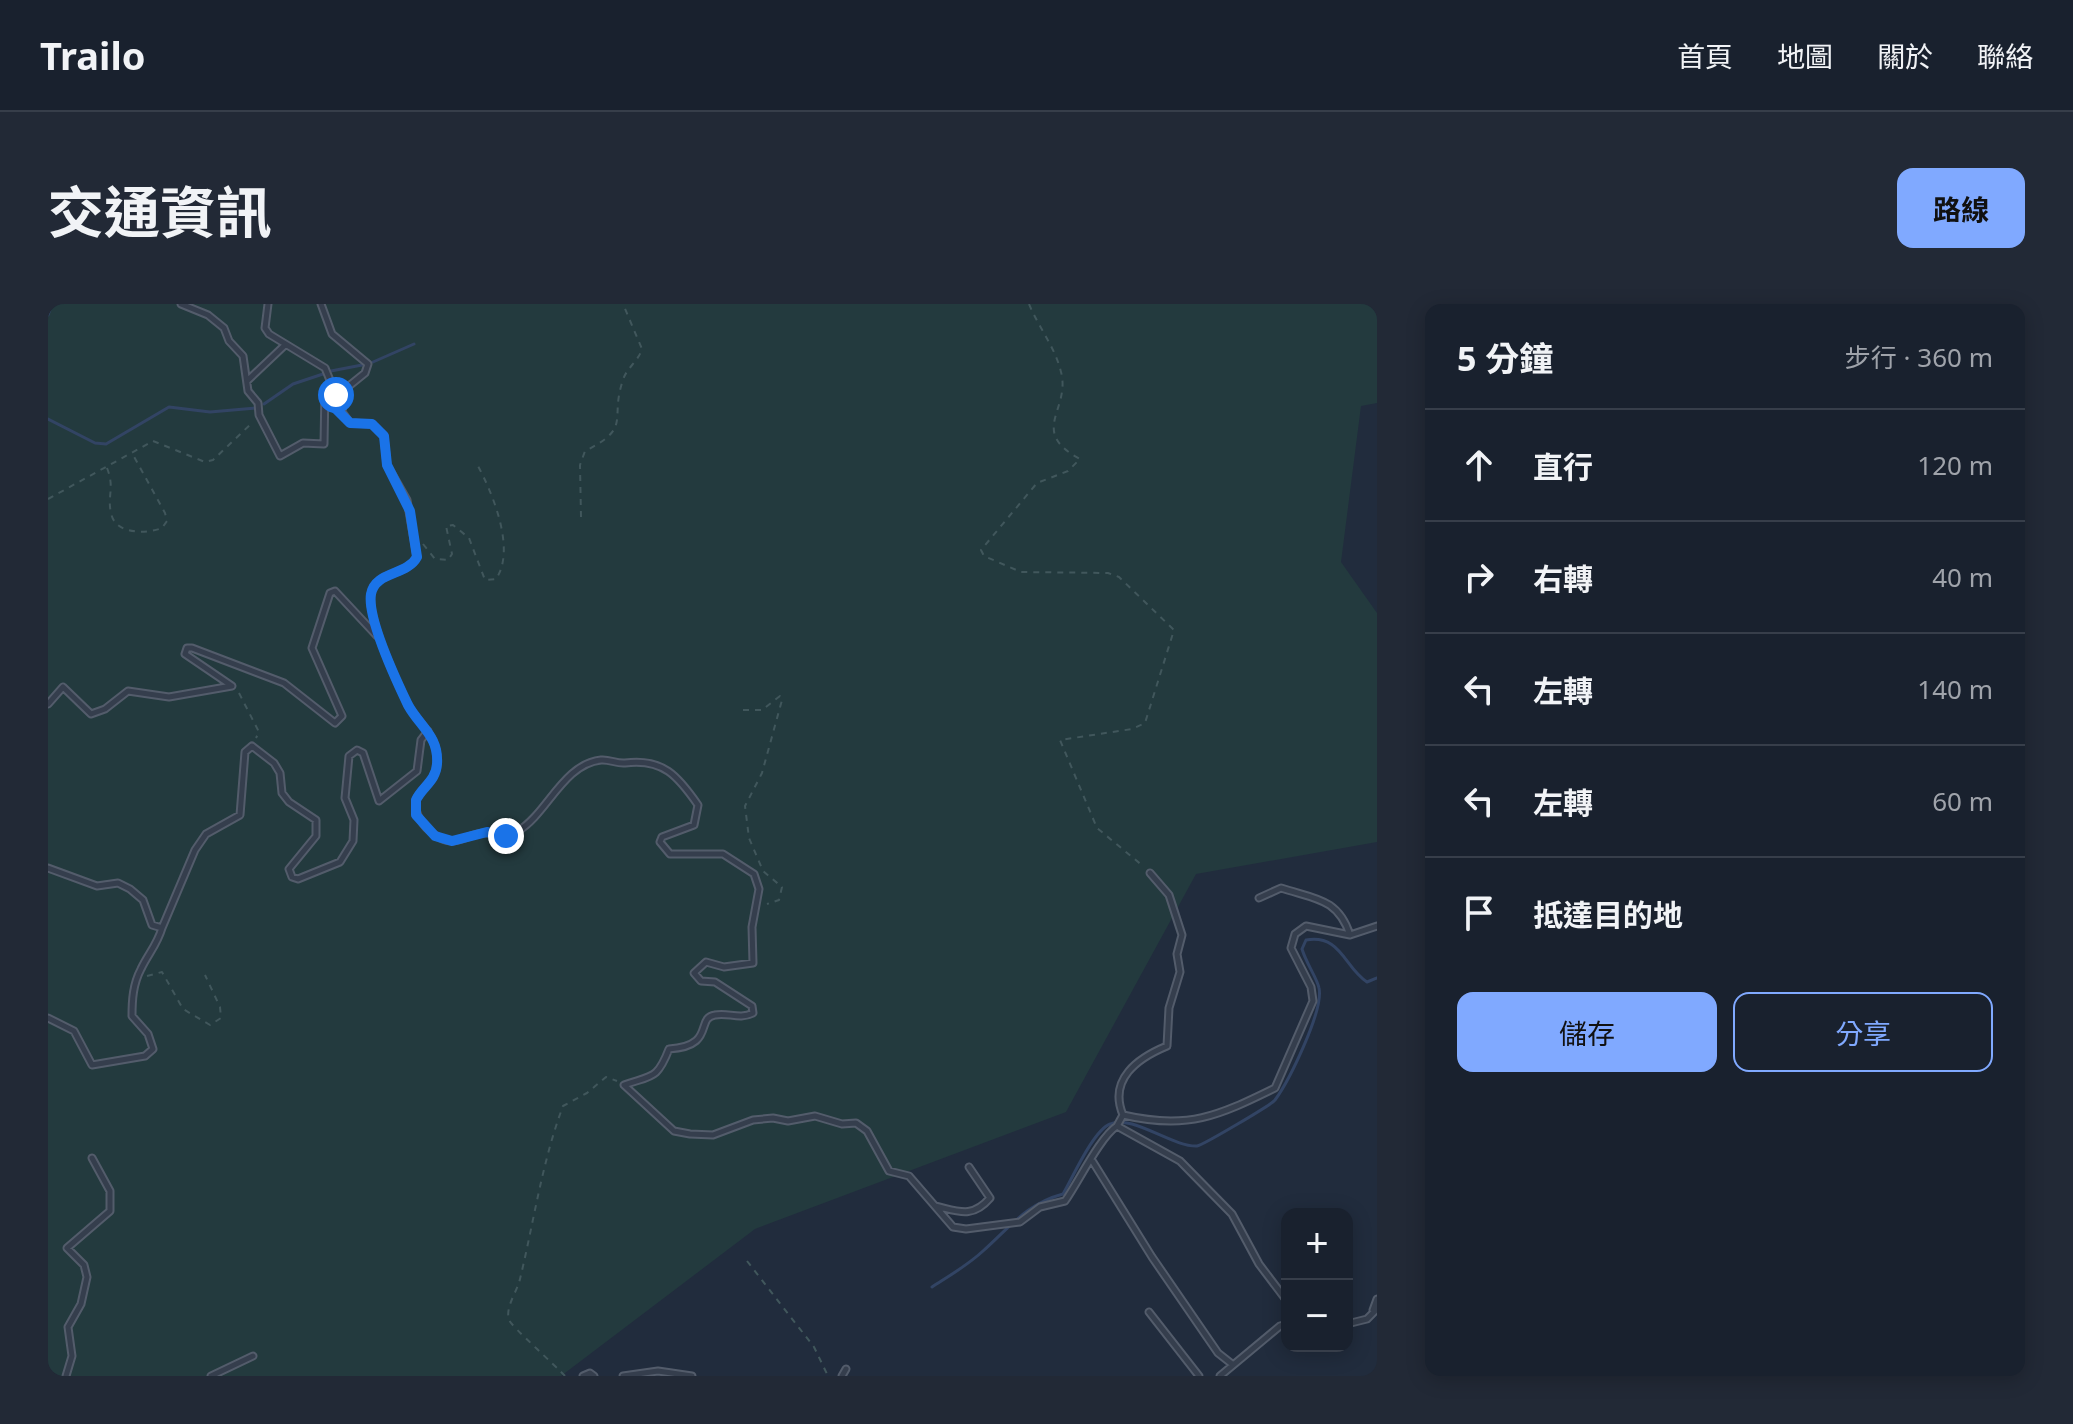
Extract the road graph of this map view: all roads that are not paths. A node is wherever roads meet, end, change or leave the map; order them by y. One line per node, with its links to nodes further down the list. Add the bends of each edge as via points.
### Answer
1 (181, 304): 5 (lane, via 224,328 246,363)
2 (268, 304): 4 (lane, via 265,328)
3 (321, 304): 7 (lane, via 332,334 368,364 344,390)
4 (285, 345): 5 (lane); 6 (lane, via 325,368)
5 (247, 381): 6 (lane, via 280,456 303,443 324,444 325,389)
6 (331, 382): 7 (lane, via 336,409)
7 (342, 412): 8 (lane, via 350,423 372,424 384,436 387,465 407,500 417,557 372,589)
8 (378, 636): 9 (lane, via 343,597 330,593 312,648 340,722 284,683 187,648 185,654 232,686 169,697 128,691 91,714 63,687); 10 (lane, via 409,707)
9 (48, 704)
10 (428, 731): 15 (lane, via 421,740 417,771 379,801 363,753 357,750 349,756 345,798 354,820 353,841 340,862 298,879 289,869 316,836 316,820 289,802 282,793 280,773 252,746 242,764 240,815 206,834); 23 (lane, via 437,764 432,782 414,806 435,836 452,841 470,834 517,832 582,768 601,759 657,763 682,781 698,805 694,825 660,842 670,854 710,852 745,865 759,889 753,963 724,967 706,962 694,973 752,1006 753,1013 710,1017 697,1043 669,1049 661,1069 648,1080 624,1085 674,1131 690,1134 713,1135 773,1118 815,1116 856,1123 867,1131 889,1171 909,1176)
11 (48, 868): 15 (lane, via 97,886 118,883 130,889 143,900 152,925)
12 (1150, 873): 18 (lane, via 1177,912 1180,972 1169,1008 1167,1046 1131,1066 1119,1095)
13 (1259, 898): 16 (lane, via 1281,888 1333,905 1344,916)
14 (1377, 926): 16 (lane)
15 (162, 928): 17 (lane, via 133,992 132,1016 152,1040 153,1049 145,1056 92,1065 74,1031)
16 (1350, 935): 18 (lane, via 1306,926 1295,934 1291,948 1313,1001 1275,1088 1199,1121)
17 (48, 1018)
18 (1123, 1115): 19 (lane)
19 (1117, 1126): 21 (lane, via 1106,1133); 24 (lane, via 1180,1161 1232,1214)
20 (92, 1158): 33 (lane, via 110,1191 110,1211 67,1248 84,1265 87,1277 68,1327 72,1356)
21 (1092, 1161): 23 (lane, via 1065,1201 1040,1207 1020,1222 953,1227); 31 (lane, via 1218,1353)
22 (969, 1167): 23 (lane, via 990,1198 983,1206 959,1214)
23 (934, 1206)
24 (1281, 1293)
25 (1377, 1299): 26 (lane)
26 (1375, 1309): 28 (lane, via 1367,1319)
27 (1149, 1312): 40 (lane)
28 (1353, 1322)
29 (1281, 1326): 31 (lane)
30 (253, 1356): 34 (lane)
31 (1232, 1364): 41 (lane)
32 (846, 1369): 39 (lane)
33 (66, 1376)
34 (211, 1376)
35 (583, 1376): 36 (lane)
36 (594, 1376)
37 (623, 1376): 38 (lane, via 658,1371)
38 (692, 1376)
39 (842, 1376)
40 (1199, 1376)
41 (1220, 1376)

